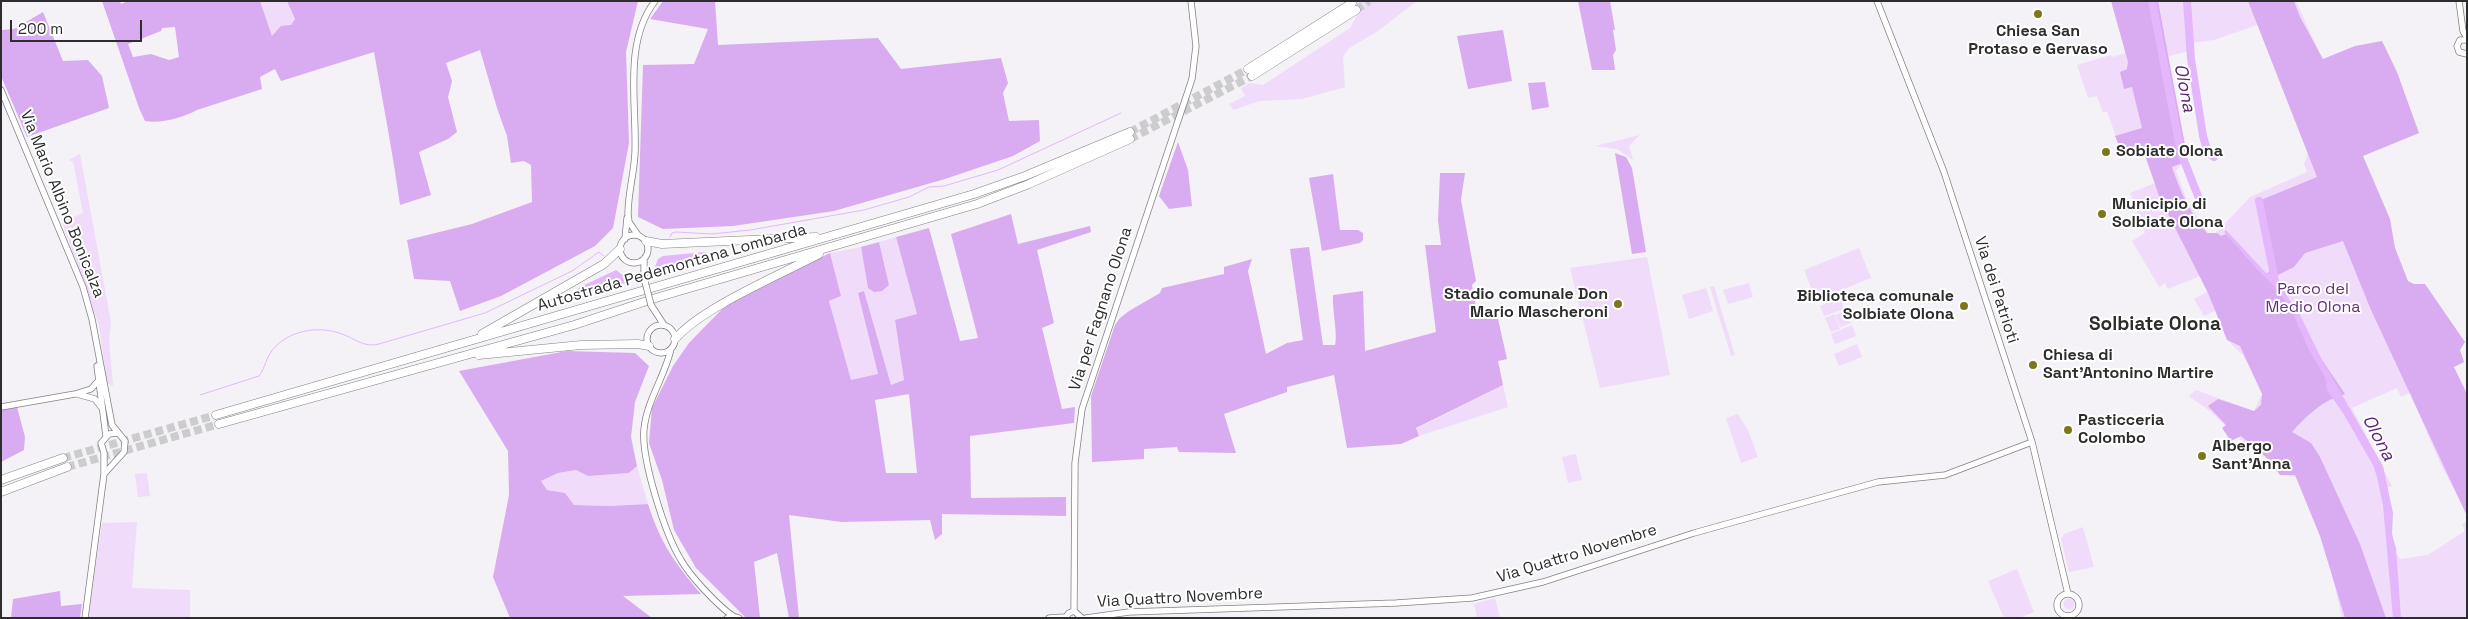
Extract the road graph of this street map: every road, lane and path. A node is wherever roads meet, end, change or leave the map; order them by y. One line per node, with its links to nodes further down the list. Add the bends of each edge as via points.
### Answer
1 (655, 1): 10 (street, via 645,17 637,42 635,161)
2 (1191, 1): 52 (street, Via per Fagnano Olona, via 1196,46 1192,79 1082,409 1075,463)
3 (1877, 1): 42 (street, Via dei Patrioti, via 1944,172)
4 (2459, 1): 6 (street)
5 (1354, 6): 8 (highway)
6 (2465, 40): 7 (street, via 2457,46)
7 (2465, 55)
8 (1250, 72)
9 (1, 90): 23 (street, Via Mario Albino Bonicalza, via 76,269)
10 (628, 214): 11 (street, via 629,222); 13 (street)
11 (638, 235): 13 (street); 14 (street)
12 (831, 236): 14 (highway, via 662,244); 15 (highway, Autostrada Pedemontana Lombarda, via 974,194 1130,135 978,204); 25 (highway, Autostrada Pedemontana Lombarda)
13 (625, 239): 16 (street)
14 (646, 241): 17 (street, via 648,249)
15 (836, 246): 24 (highway, via 731,300 684,330); 29 (highway, Autostrada Pedemontana Lombarda)
16 (620, 250): 18 (street); 25 (highway, via 604,264)
17 (644, 259): 18 (street); 19 (street)
18 (631, 263): 19 (street)
19 (643, 276): 20 (street, bridge)
20 (653, 308): 21 (street); 22 (street)
21 (664, 325): 22 (street); 24 (street, via 671,329)
22 (652, 328): 26 (street, via 647,336)
23 (94, 329): 31 (street, Via Mario Albino Bonicalza); 37 (street, Via Mario Albino Bonicalza)
24 (675, 340): 27 (street)
25 (464, 343): 38 (highway, Autostrada Pedemontana Lombarda)
26 (649, 346): 28 (street); 29 (highway, via 581,345)
27 (671, 349): 28 (street); 30 (street)
28 (659, 353): 30 (street, via 664,362)
29 (459, 356): 39 (highway, Autostrada Pedemontana Lombarda)
30 (664, 372): 51 (street, via 646,417 646,458 681,561)
31 (99, 380): 32 (street); 33 (street, Via Mario Albino Bonicalza)
32 (91, 389): 33 (street); 34 (street)
33 (100, 391): 36 (street, Via Mario Albino Bonicalza); 37 (street)
34 (75, 394): 35 (street); 36 (street, via 95,399)
35 (1, 407)
36 (102, 408): 41 (street, Via Mario Albino Bonicalza)
37 (109, 411): 40 (street, Via Mario Albino Bonicalza)
38 (216, 415)
39 (219, 424)
40 (117, 434): 41 (street); 44 (street, Via Mario Albino Bonicalza, via 126,444)
41 (106, 436): 43 (street, Via Mario Albino Bonicalza, via 101,443)
42 (2032, 442): 50 (street, Via dei Patrioti); 59 (street, Via Quattro Novembre, via 1945,474 1878,482 1694,532 1543,582 1472,598 1129,612)
43 (104, 454): 44 (street, via 113,458); 47 (street, Via Mario Albino Bonicalza)
44 (120, 456): 47 (street)
45 (63, 458): 48 (highway)
46 (67, 467): 49 (highway)
47 (104, 474): 56 (street, Via Mario Albino Bonicalza)
48 (1, 480)
49 (1, 492)
50 (2068, 594): 55 (street, via 2076,597 2079,604 2077,611); 55 (street, via 2061,597 2058,604 2060,612)
51 (722, 606): 53 (street); 53 (street)
52 (1074, 611): 54 (street); 58 (street)
53 (730, 617)
54 (1065, 617): 57 (street)
55 (2069, 617)
56 (85, 618)
57 (1049, 618)
58 (1082, 618)
59 (1086, 618)

